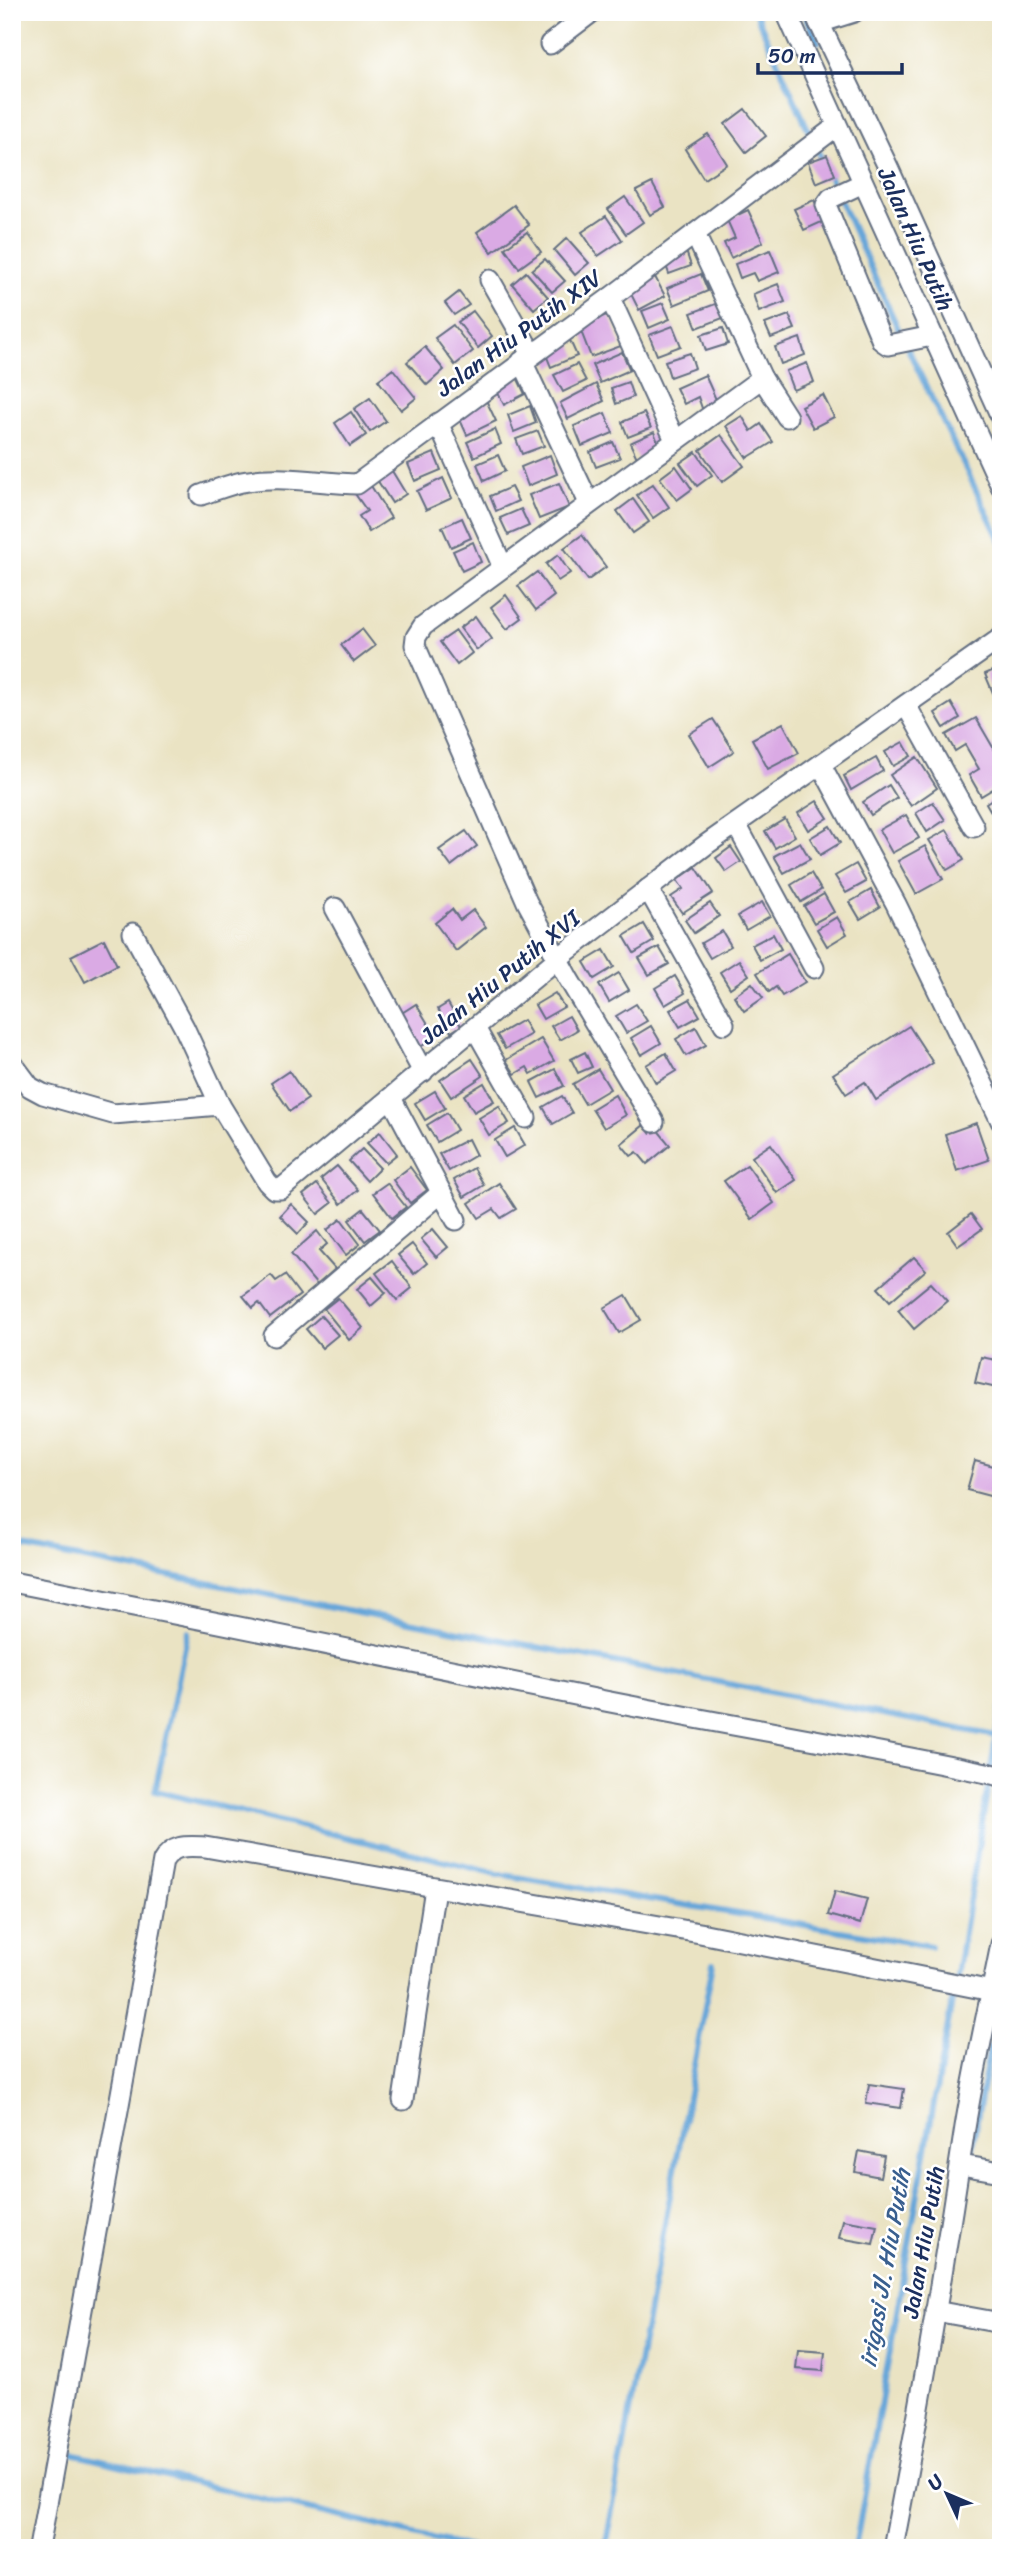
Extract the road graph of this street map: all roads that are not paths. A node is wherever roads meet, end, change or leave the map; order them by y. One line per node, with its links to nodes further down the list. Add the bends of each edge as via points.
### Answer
1 (592, 12): 5 (street)
2 (786, 12): 6 (street, Jalan Hiu Putih)
3 (853, 12): 4 (street)
4 (817, 18): 7 (street, Jalan Hiu Putih)
5 (550, 44)
6 (837, 126): 8 (street, Jalan Hiu Putih); 9 (street, Jalan Hiu Putih XIV)
7 (888, 167): 8 (street); 16 (street, Jalan Hiu Putih)
8 (862, 181): 12 (street, Jalan Hiu Putih); 12 (street, via 826,205 882,341 888,345)
9 (695, 234): 11 (street, Jalan Hiu Putih XIV); 14 (street)
10 (490, 280): 13 (street)
11 (610, 298): 13 (street, Jalan Hiu Putih XIV); 18 (street)
12 (932, 335): 19 (street, Jalan Hiu Putih)
13 (527, 358): 17 (street, Jalan Hiu Putih XIV); 21 (street)
14 (762, 378): 15 (street); 18 (street)
15 (787, 417)
16 (1001, 417)
17 (438, 423): 20 (street, Jalan Hiu Putih XIV, via 357,484 265,479); 22 (street)
18 (675, 440): 21 (street)
19 (1001, 486)
20 (201, 495)
21 (589, 503): 22 (street)
22 (503, 567): 31 (street, via 424,626 415,645 527,902)
23 (1001, 638): 24 (street, Jalan Hiu Putih XVI)
24 (906, 705): 25 (street, Jalan Hiu Putih XVI); 27 (street)
25 (821, 765): 26 (street, Jalan Hiu Putih XVI); 40 (street, via 896,904)
26 (736, 824): 28 (street, Jalan Hiu Putih XVI); 32 (street)
27 (974, 827)
28 (648, 889): 31 (street, Jalan Hiu Putih XVI); 33 (street)
29 (335, 908): 36 (street)
30 (133, 933): 38 (street, Jalan Hiu Putih XVI)
31 (557, 959): 34 (street, Jalan Hiu Putih XVI); 41 (street)
32 (814, 968)
33 (724, 1024)
34 (475, 1028): 36 (street, Jalan Hiu Putih XVI); 39 (street)
35 (12, 1063): 38 (street, via 30,1087 43,1094 113,1114)
36 (423, 1072): 37 (street, Jalan Hiu Putih XVI)
37 (391, 1098): 38 (street, Jalan Hiu Putih XVI, via 281,1189 267,1182); 42 (street)
38 (220, 1105)
39 (526, 1118)
40 (1001, 1121)
41 (654, 1122)
42 (441, 1193): 43 (street); 44 (street)
43 (456, 1220)
44 (274, 1336)
45 (12, 1582): 46 (street)
46 (1001, 1776)
47 (435, 1888): 49 (street, via 700,1933); 51 (street); 56 (street, via 205,1847 180,1846 167,1853)
48 (1001, 1944): 49 (street, Jalan Hiu Putih)
49 (992, 1991): 50 (street, Jalan Hiu Putih)
50 (993, 2033): 52 (street, Jalan Hiu Putih, via 965,2127)
51 (403, 2100)
52 (961, 2165): 53 (street); 54 (street, Jalan Hiu Putih)
53 (1001, 2172)
54 (935, 2311): 55 (street); 57 (street, Jalan Hiu Putih)
55 (1001, 2323)
56 (39, 2548)
57 (893, 2548)

